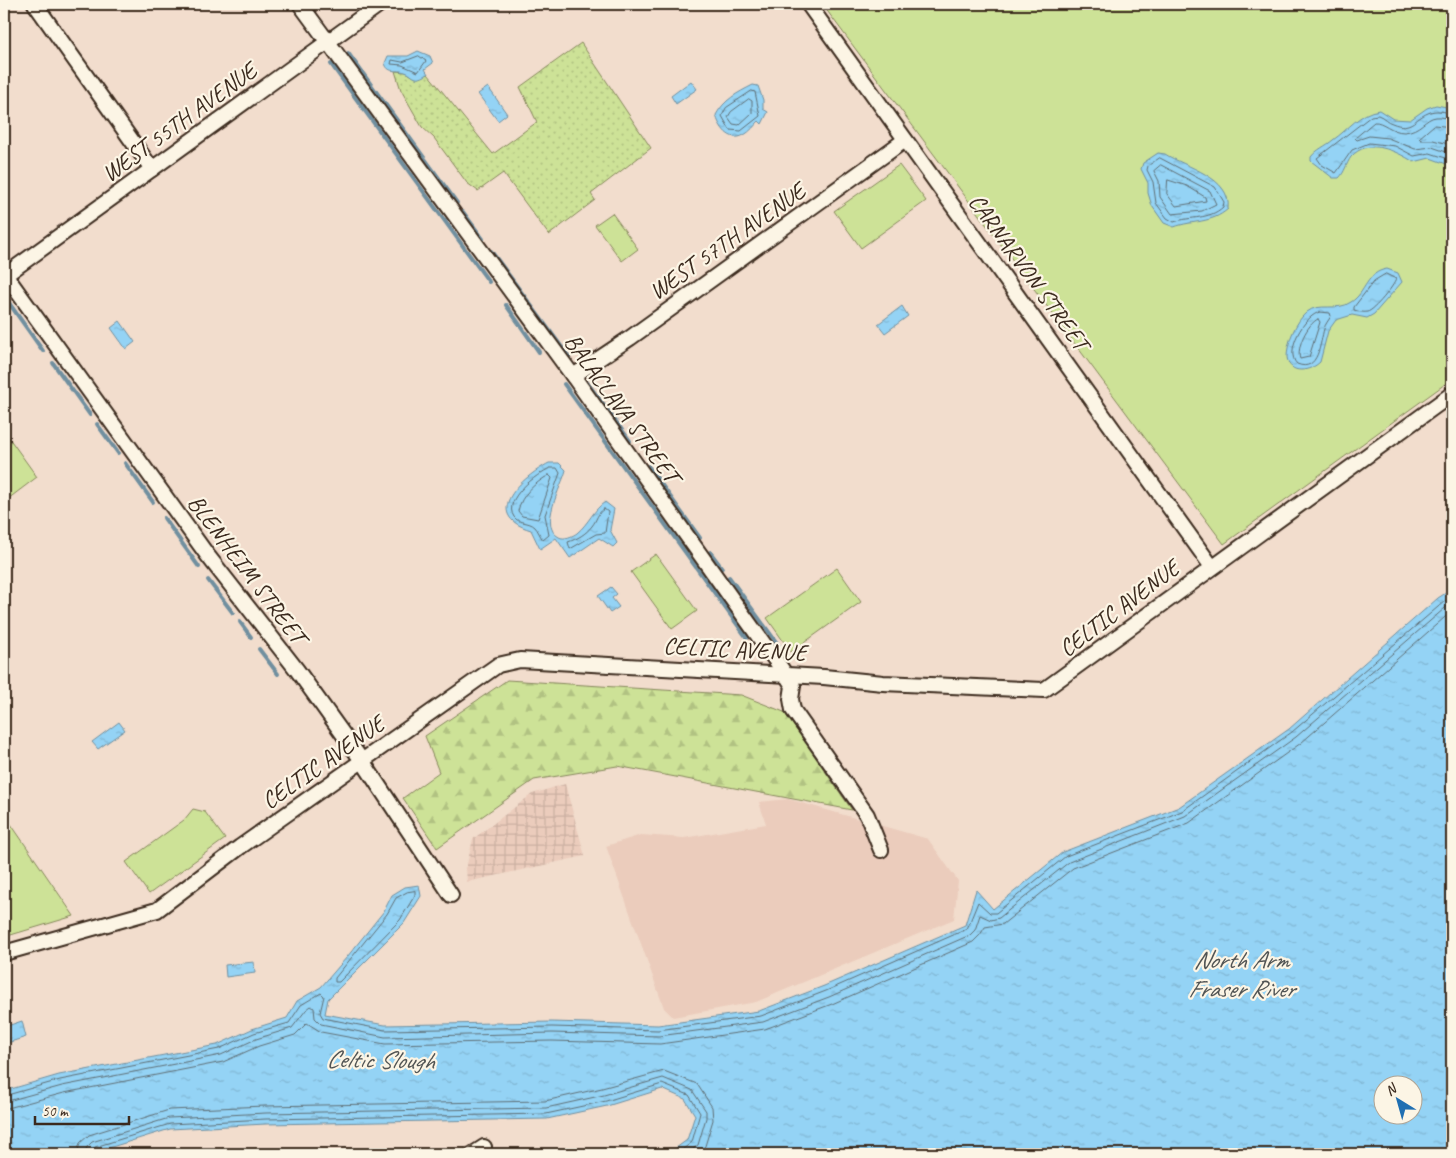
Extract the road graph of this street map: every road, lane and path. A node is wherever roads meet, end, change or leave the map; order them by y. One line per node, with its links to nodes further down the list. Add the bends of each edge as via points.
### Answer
1 (34, 4): 7 (street)
2 (300, 4): 5 (street, BALACLAVA STREET)
3 (380, 4): 5 (street, WEST 55TH AVENUE)
4 (808, 4): 6 (street, CARNARVON STREET)
5 (327, 42): 7 (street, WEST 55TH AVENUE); 9 (street, BALACLAVA STREET)
6 (906, 140): 9 (street, WEST 57TH AVENUE); 11 (street, CARNARVON STREET)
7 (152, 169): 8 (street, WEST 55TH AVENUE)
8 (4, 274): 13 (street, BLENHEIM STREET, via 168,502)
9 (573, 376): 12 (street, BALACLAVA STREET)
10 (1452, 394): 11 (street, CELTIC AVENUE)
11 (1212, 567): 12 (street, CELTIC AVENUE, via 1044,690)
12 (786, 675): 13 (street, CELTIC AVENUE, via 520,660 498,665); 14 (street, BALACLAVA STREET, via 793,686 793,710 867,815)
13 (363, 762): 15 (street, BLENHEIM STREET); 16 (street, CELTIC AVENUE, via 240,847 157,910)
14 (881, 850)
15 (451, 895)
16 (4, 953)

